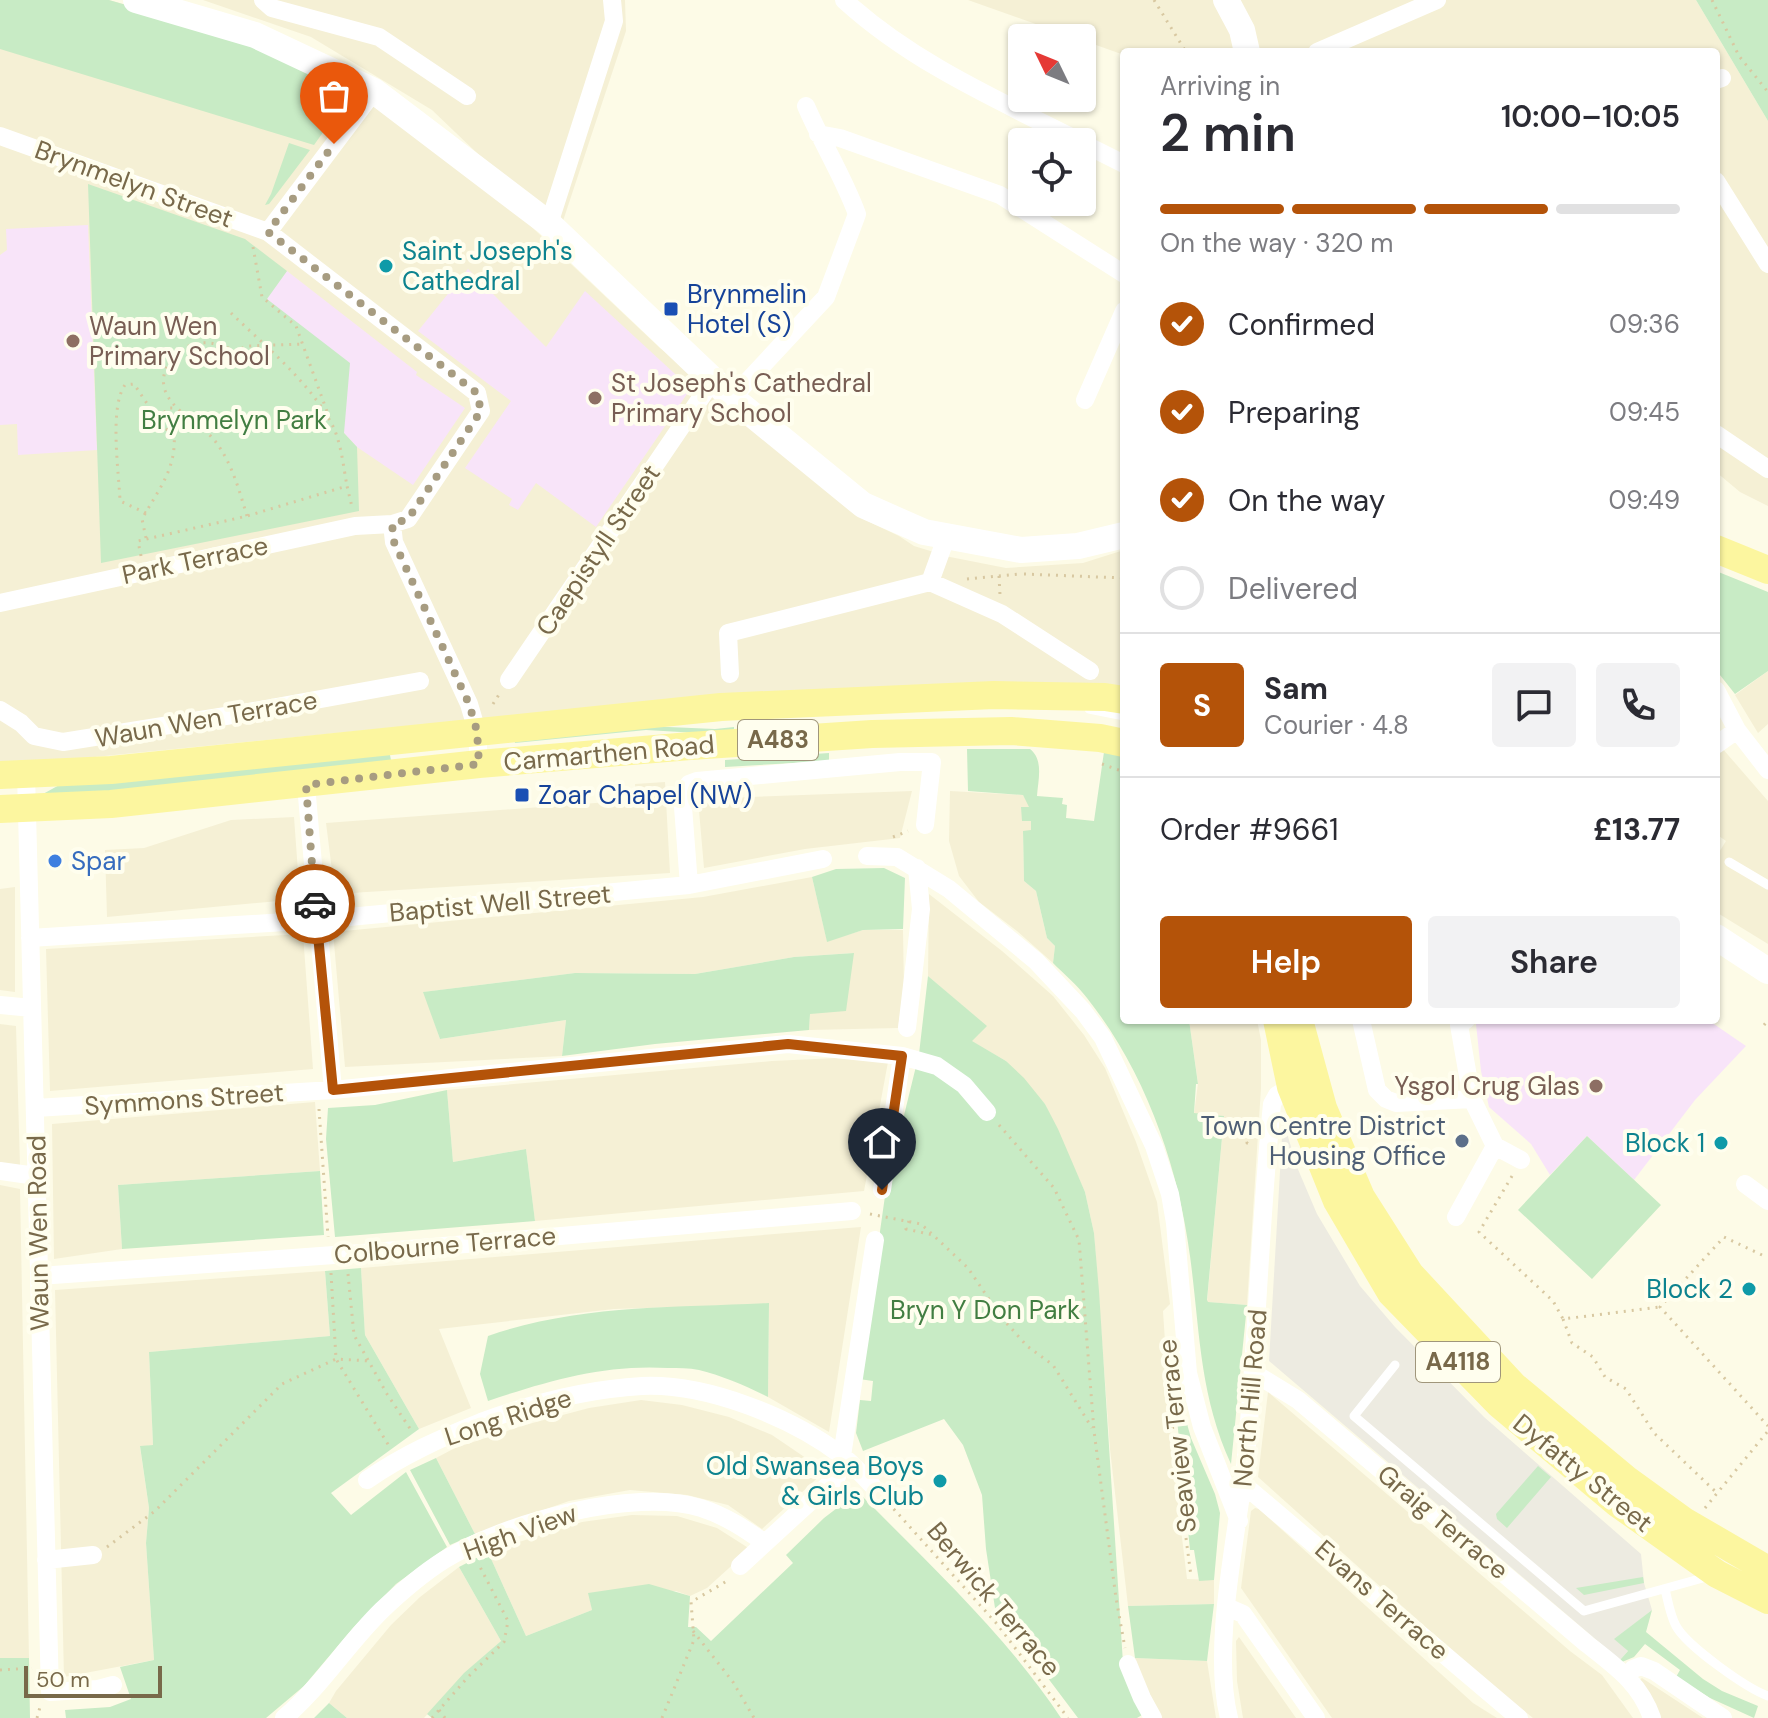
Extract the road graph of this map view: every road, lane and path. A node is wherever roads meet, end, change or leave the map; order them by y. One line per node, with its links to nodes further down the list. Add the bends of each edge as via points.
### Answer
1 (136, 0): 12 (main road, via 255,35)
2 (263, 0): 14 (street, via 272,8 379,37)
3 (612, 0): 22 (street, via 614,21)
4 (844, 0): 16 (street, via 920,58)
5 (1154, 0): 10 (path)
6 (1226, 0): 9 (main road)
7 (1437, 0): 11 (street)
8 (1712, 0): 13 (path, via 1739,56)
9 (1244, 45)
10 (1184, 48)
11 (1326, 48)
12 (374, 91): 22 (main road); 23 (street)
13 (1768, 92)
14 (467, 96)
15 (806, 106): 17 (street, Caepistyll Street)
16 (1055, 128)
17 (818, 134): 25 (street, via 1000,195); 31 (street, Caepistyll Street, via 857,214 848,242 826,297)
18 (0, 136): 23 (street, Brynmelyn Street)
19 (1096, 149): 20 (street)
20 (1120, 162)
21 (1720, 187): 24 (street)
22 (549, 224): 31 (main road)
23 (260, 235): 28 (path, via 262,297 296,326); 42 (street, Brynmelyn Street, via 477,393 481,411 408,519)
24 (1768, 264)
25 (1120, 271)
26 (231, 313): 29 (path)
27 (1120, 332): 30 (street)
28 (303, 344): 29 (path); 35 (path)
29 (265, 347): 33 (path, via 235,351 201,342 180,350 165,368 164,388); 35 (path)
30 (1116, 352): 32 (street)
31 (722, 389): 44 (main road, via 863,505); 55 (street, Caepistyll Street)
32 (1085, 400)
33 (178, 408): 34 (path, via 168,408); 41 (path, via 215,440 234,473)
34 (158, 420): 40 (path, via 174,433 174,456); 40 (path, via 134,384 125,385 117,412 120,501)
35 (331, 421): 38 (path)
36 (1720, 437): 37 (street)
37 (1768, 469)
38 (347, 486): 39 (path); 41 (path)
39 (354, 512)
40 (146, 513): 45 (path, via 142,519)
41 (247, 516): 45 (path)
42 (392, 524): 52 (street, Park Terrace, via 355,526); 65 (street, via 394,542)
43 (1120, 536): 48 (main road)
44 (946, 538): 48 (main road); 51 (street)
45 (147, 539): 47 (path, via 138,541)
46 (1720, 551): 49 (main road)
47 (142, 561)
48 (1020, 562): 50 (path); 51 (path)
49 (1768, 570)
50 (1120, 577)
51 (930, 582): 53 (street, via 1002,614); 54 (street, via 728,633)
52 (0, 603)
53 (1090, 671)
54 (730, 674)
55 (509, 680)
56 (420, 681): 60 (street, Waun Wen Terrace, via 63,742 34,736)
57 (1720, 698): 64 (street)
58 (1120, 699): 59 (main road, Carmarthen Road / A483, via 994,695)
59 (811, 702): 61 (lane, via 840,708 1062,704); 62 (main road, Carmarthen Road / A483)
60 (0, 710)
61 (1120, 715)
62 (634, 716): 63 (main road, A483, via 724,724 1062,712); 65 (main road, Carmarthen Road / A483)
63 (1120, 725)
64 (1737, 730): 67 (street); 69 (street)
65 (477, 731): 68 (street); 70 (main road, Carmarthen Road / A483, via 111,770)
66 (1120, 742): 68 (main road, Carmarthen Road / A483, via 1011,731 872,734)
67 (1720, 742)
68 (479, 764): 71 (main road, Carmarthen Road / A483)
69 (1768, 770)
70 (13, 774): 72 (street, Waun Wen Road)
71 (306, 785): 72 (main road, Carmarthen Road / A483); 80 (street)
72 (14, 809): 81 (street, Waun Wen Road)
73 (925, 825): 78 (street, via 932,762 689,784 682,794)
74 (867, 856): 77 (street, Seaview Terrace, via 897,857)
75 (823, 859): 78 (street, Baptist Well Street)
76 (1729, 862): 79 (lane)
77 (917, 868): 92 (street, via 921,909); 135 (street, Seaview Terrace, via 1036,961 1083,1011 1119,1069 1170,1194 1188,1373 1202,1427)
78 (689, 885): 80 (street, Baptist Well Street)
79 (1768, 885)
80 (317, 920): 81 (street, Baptist Well Street); 95 (street)
81 (30, 938): 85 (street, Waun Wen Road)
82 (1720, 940): 83 (main road)
83 (1768, 971)
84 (0, 1005): 85 (street)
85 (32, 1008): 97 (street, Waun Wen Road)
86 (1768, 1020): 91 (path)
87 (1278, 1024): 94 (main road, Dyfatty Street / A4118)
88 (1300, 1024): 141 (main road, Dyfatty Street / A4118, via 1323,1108 1350,1172 1410,1274 1514,1386 1615,1470 1684,1521)
89 (1362, 1024): 96 (street, via 1377,1090 1386,1099)
90 (1460, 1024): 96 (street)
91 (1764, 1025)
92 (907, 1028)
93 (902, 1056): 95 (street, Symmons Street, via 788,1044); 98 (street, Symmons Street, via 937,1066 964,1085); 106 (street)
94 (1291, 1087): 123 (street, North Hill Road, via 1272,1104); 142 (main road, Dyfatty Street / A4118, via 1337,1201 1391,1293 1499,1404 1617,1503)
95 (326, 1090): 97 (street, Symmons Street); 114 (path)
96 (1472, 1099): 101 (street)
97 (35, 1108): 104 (street, Waun Wen Road)
98 (987, 1112): 125 (path, via 1054,1188 1079,1240)
99 (1249, 1118): 100 (path, via 1247,1143)
100 (1253, 1143)
101 (1495, 1146): 102 (street); 110 (street)
102 (1521, 1160): 118 (path, via 1479,1232 1553,1301)
103 (0, 1171): 104 (street)
104 (36, 1176): 116 (street, Waun Wen Road)
105 (1745, 1184): 107 (street)
106 (882, 1190)
107 (1768, 1201)
108 (852, 1211): 109 (path); 114 (street, Colbourne Terrace)
109 (879, 1216): 111 (path); 113 (path)
110 (1456, 1217)
111 (909, 1221): 112 (path); 112 (path, via 906,1229)
112 (933, 1235): 125 (path, via 968,1268 1027,1346 1053,1365)
113 (875, 1240): 127 (street)
114 (338, 1254): 116 (street, Colbourne Terrace); 119 (path); 120 (path, via 354,1335)
115 (1762, 1255): 117 (path, via 1724,1237)
116 (39, 1276): 139 (street, Waun Wen Road)
117 (1660, 1307): 118 (path); 124 (path)
118 (1563, 1319): 132 (path, via 1572,1343 1593,1357 1605,1377 1626,1389 1654,1433)
119 (336, 1359): 120 (path); 128 (path); 138 (path, via 282,1384 155,1511)
120 (370, 1361): 126 (path)
121 (1395, 1365): 144 (lane, via 1354,1416 1584,1611)
122 (1169, 1372): 143 (path, Seaview Terrace)
123 (1254, 1373): 130 (street, North Hill Road); 151 (street, Graig Terrace, via 1298,1400)
124 (1768, 1428): 132 (path)
125 (1094, 1431): 148 (path)
126 (422, 1447): 127 (street, Long Ridge, via 519,1408 587,1391 645,1386 699,1392 741,1404 789,1423); 128 (street, Long Ridge)
127 (842, 1456): 131 (street, Long Ridge); 136 (street, via 837,1477)
128 (397, 1459): 129 (street, Long Ridge)
129 (367, 1480)
130 (1243, 1484): 135 (street, North Hill Road); 164 (street, Evans Terrace)
131 (872, 1485)
132 (1717, 1493): 134 (path)
133 (890, 1504): 160 (path, Berwick Terrace, via 997,1624)
134 (1700, 1515)
135 (1239, 1521): 146 (street, North Hill Road)
136 (765, 1543): 137 (street, High View, via 733,1520 700,1507 645,1502 594,1506); 140 (street)
137 (470, 1547): 154 (path, via 508,1621 504,1642); 155 (street, High View, via 418,1579 381,1612)
138 (93, 1555): 139 (street)
139 (46, 1560): 149 (street, Waun Wen Road)
140 (740, 1566): 147 (path, via 724,1584 691,1602)
141 (1768, 1570)
142 (1717, 1574): 144 (lane); 145 (main road, Dyfatty Street / A4118)
143 (1191, 1576)
144 (1665, 1589): 153 (lane, via 1673,1621 1688,1641)
145 (1768, 1600)
146 (1227, 1607): 162 (street, North Hill Road, via 1224,1664); 163 (street, via 1243,1614)
147 (691, 1628): 158 (path, via 694,1640); 159 (path)
148 (1128, 1664): 161 (street)
149 (49, 1668): 150 (path); 152 (street, Waun Wen Road, via 50,1692)
150 (0, 1670)
151 (1628, 1676): 165 (street, Graig Terrace); 166 (street, via 1641,1666 1654,1671)
152 (113, 1685)
153 (1768, 1696)
154 (439, 1710): 156 (path); 157 (path)
155 (284, 1718)
156 (432, 1718)
157 (445, 1718)
158 (662, 1718)
159 (754, 1718)
160 (1068, 1718)
161 (1153, 1718)
162 (1229, 1718)
163 (1316, 1718)
164 (1519, 1718)
165 (1652, 1718)
166 (1723, 1718)

